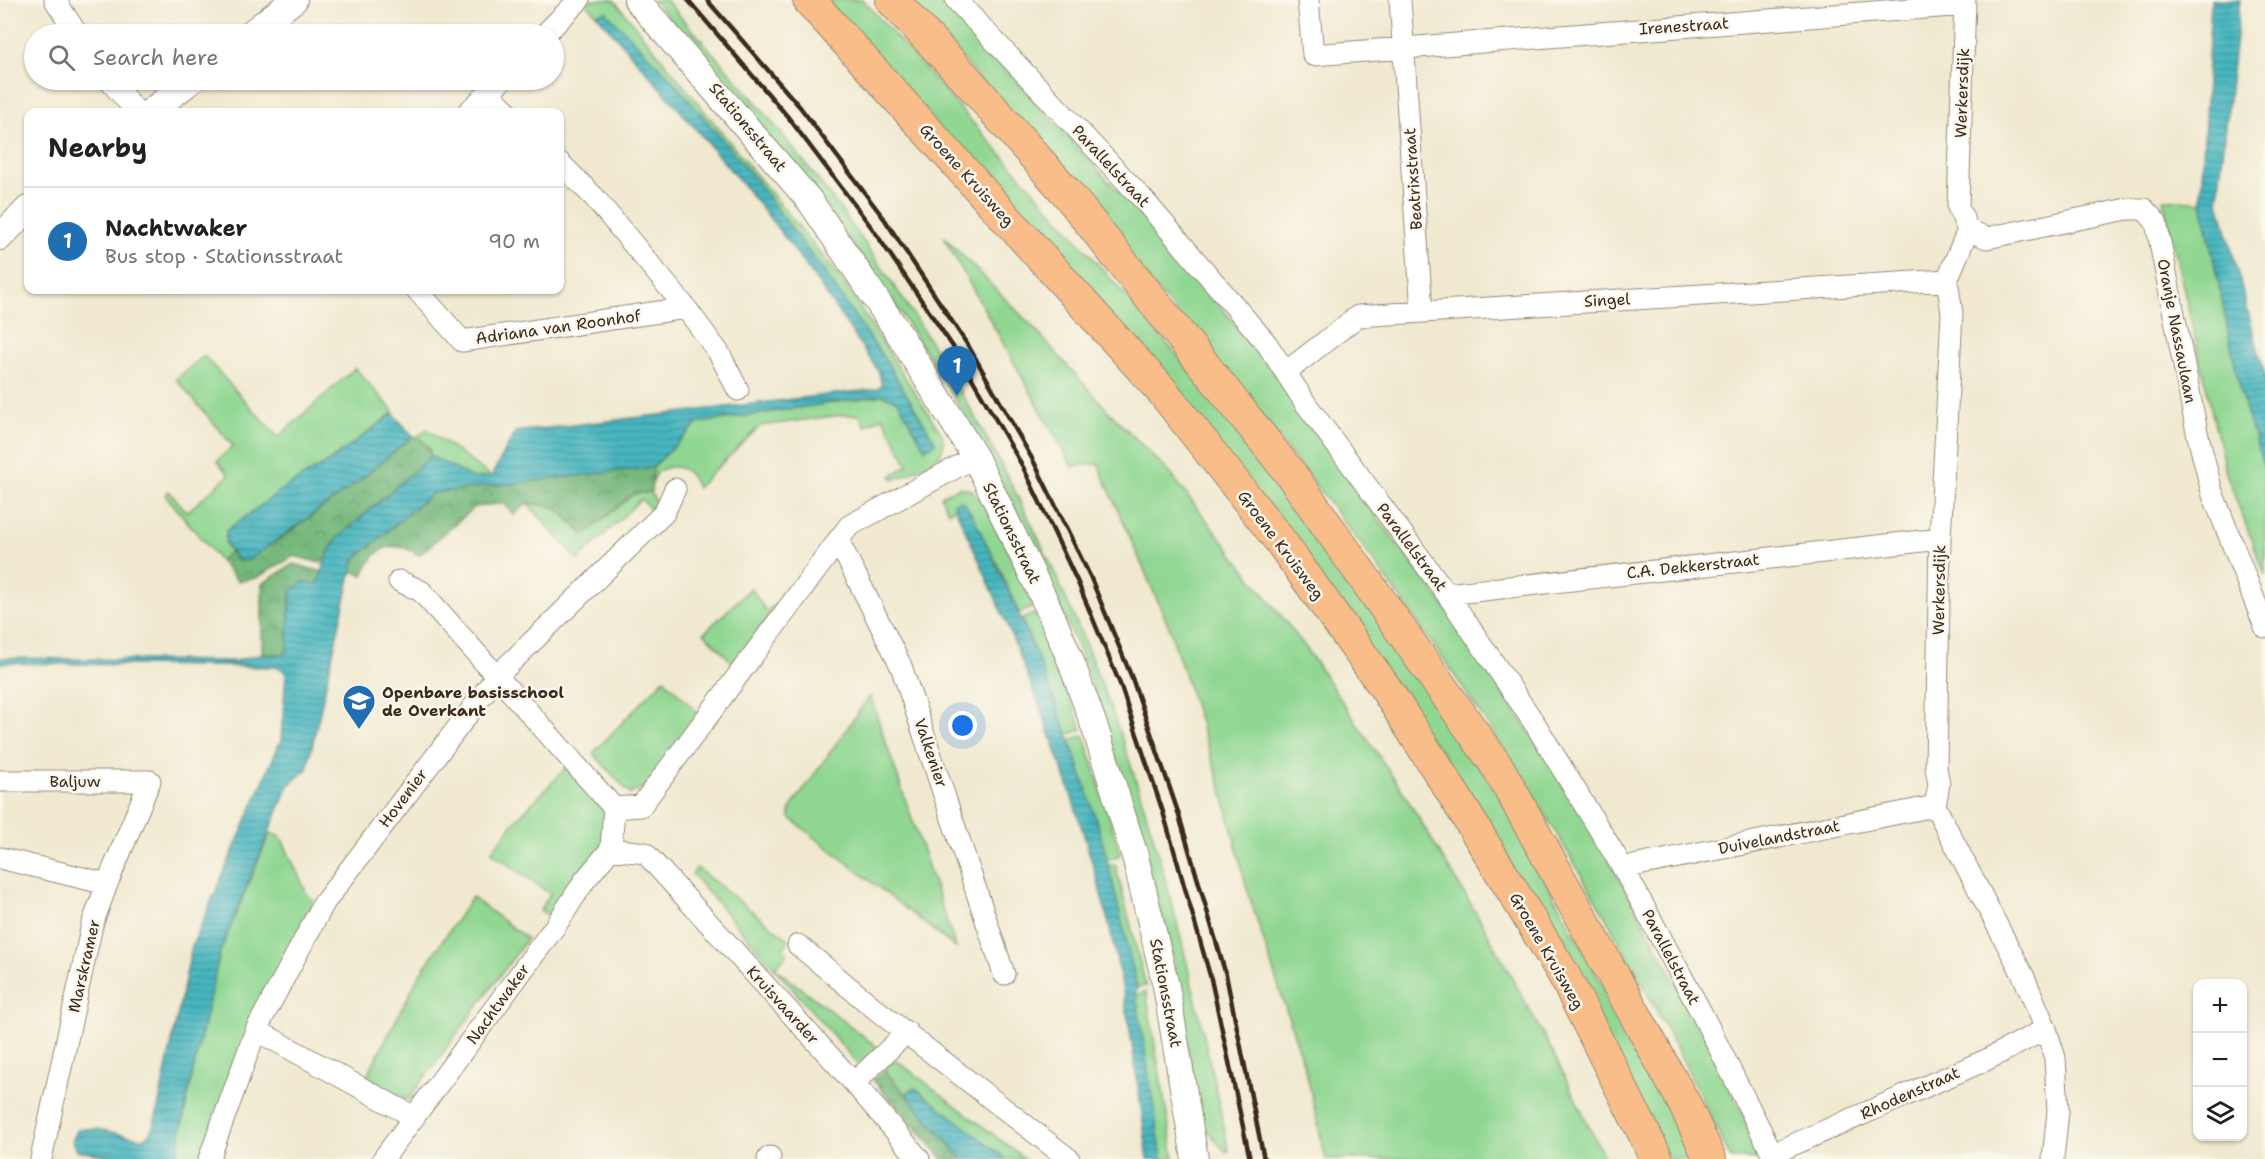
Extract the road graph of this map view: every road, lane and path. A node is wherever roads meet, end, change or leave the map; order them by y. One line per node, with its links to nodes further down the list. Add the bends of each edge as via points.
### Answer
1 (55, 0): 11 (street)
2 (294, 0): 12 (street)
3 (579, 0): 13 (street)
4 (637, 0): 33 (street, Stationsstraat, via 810,201)
5 (809, 0): 63 (main road, Groene Kruisweg, via 1163,392 1281,542 1386,689 1564,975)
6 (892, 0): 64 (main road, via 1066,192 1290,473 1499,769 1684,1103)
7 (956, 0): 31 (street, Parallelstraat, via 1142,198 1267,344)
8 (1308, 0): 14 (street, via 1313,55)
9 (1400, 0): 14 (street, Beatrixstraat)
10 (1965, 2): 14 (street, Irenestraat); 25 (street, Werkersdijk, via 1958,207)
11 (71, 24)
12 (262, 24)
13 (555, 24)
14 (1404, 47): 30 (street, Beatrixstraat)
15 (118, 90): 19 (street)
16 (179, 90): 20 (street)
17 (491, 90): 21 (street)
18 (497, 90): 22 (street)
19 (134, 108)
20 (155, 108)
21 (472, 108)
22 (506, 108)
23 (564, 168): 29 (street, via 594,197)
24 (24, 213): 26 (street)
25 (1968, 230): 27 (street); 39 (street, Oranje Nassaulaan, via 1987,238 2127,209 2144,209 2156,222 2212,492)
26 (0, 237)
27 (1947, 280): 30 (street, Singel); 35 (street, Werkersdijk, via 1952,313)
28 (421, 294): 29 (street, Adriana van Roonhof, via 462,341)
29 (686, 308): 32 (street, via 719,353)
30 (1422, 311): 31 (street, Singel, via 1358,316)
31 (1286, 372): 38 (street, Parallelstraat)
32 (738, 390)
33 (975, 457): 36 (street, via 849,526); 62 (street, Stationsstraat, via 1070,659 1136,855 1166,986)
34 (675, 489): 40 (street, Hovenier, via 664,513)
35 (1940, 539): 38 (street, C.A. Dekkerstraat); 43 (street, Werkersdijk, via 1936,768 1939,784)
36 (838, 540): 44 (street, via 641,806); 50 (street, Valkenier, via 901,666)
37 (399, 581): 40 (street, via 422,591)
38 (1447, 594): 47 (street, Parallelstraat, via 1535,724)
39 (2265, 627)
40 (497, 676): 44 (street); 52 (street, Hovenier, via 324,903)
41 (0, 781): 42 (street, Baljuw)
42 (150, 781): 48 (street, Marskramer)
43 (1935, 806): 47 (street, Duivelandstraat); 51 (street, via 2023,975)
44 (614, 808): 45 (street)
45 (611, 849): 54 (street, Kruisvaarder, via 645,853); 55 (street, Nachtwaker)
46 (0, 858): 48 (street)
47 (1623, 868): 56 (street, Parallelstraat)
48 (107, 884): 57 (street, Marskramer, via 92,925)
49 (798, 945): 53 (street)
50 (1004, 974)
51 (2046, 1029): 56 (street, Rhodenstraat); 65 (street, via 2055,1058 2058,1111)
52 (256, 1030): 55 (street); 58 (street, Hovenier)
53 (907, 1032): 54 (street); 61 (street)
54 (854, 1083): 60 (street, Kruisvaarder)
55 (414, 1117): 59 (street, Nachtwaker)
56 (1773, 1156)
57 (41, 1159)
58 (208, 1159)
59 (383, 1159)
60 (919, 1159)
61 (1069, 1159)
62 (1195, 1159)
63 (1657, 1159)
64 (1710, 1159)
65 (2053, 1159)

